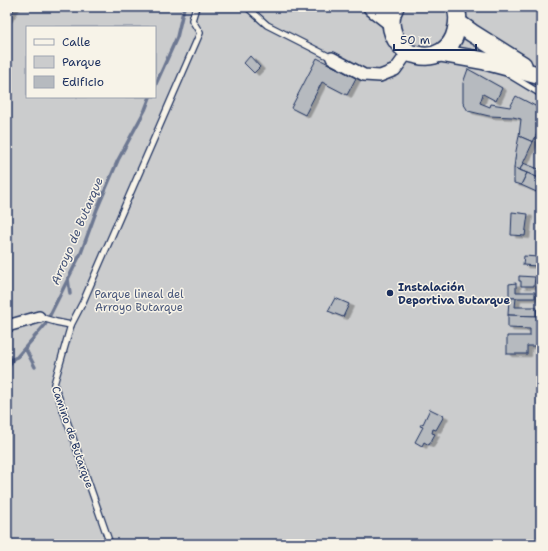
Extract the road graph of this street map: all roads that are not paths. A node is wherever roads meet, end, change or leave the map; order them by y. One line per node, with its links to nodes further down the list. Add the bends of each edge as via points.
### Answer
1 (196, 7): 13 (lane, Camino de Butarque, via 192,20 200,33)
2 (247, 7): 8 (lane, via 266,25)
3 (372, 7): 5 (main road)
4 (457, 11): 7 (main road, via 455,36 450,45); 10 (main road, via 472,33)
5 (393, 14): 6 (main road, via 393,35 399,45)
6 (408, 52): 7 (main road, via 421,56); 8 (street, via 395,70 380,76 364,75)
7 (440, 53): 9 (main road)
8 (332, 58)
9 (485, 61): 10 (main road); 11 (lane)
10 (539, 75)
11 (541, 94)
12 (38, 317): 13 (lane); 14 (street)
13 (71, 325): 15 (lane, Camino de Butarque, via 54,384)
14 (7, 326)
15 (110, 544)

